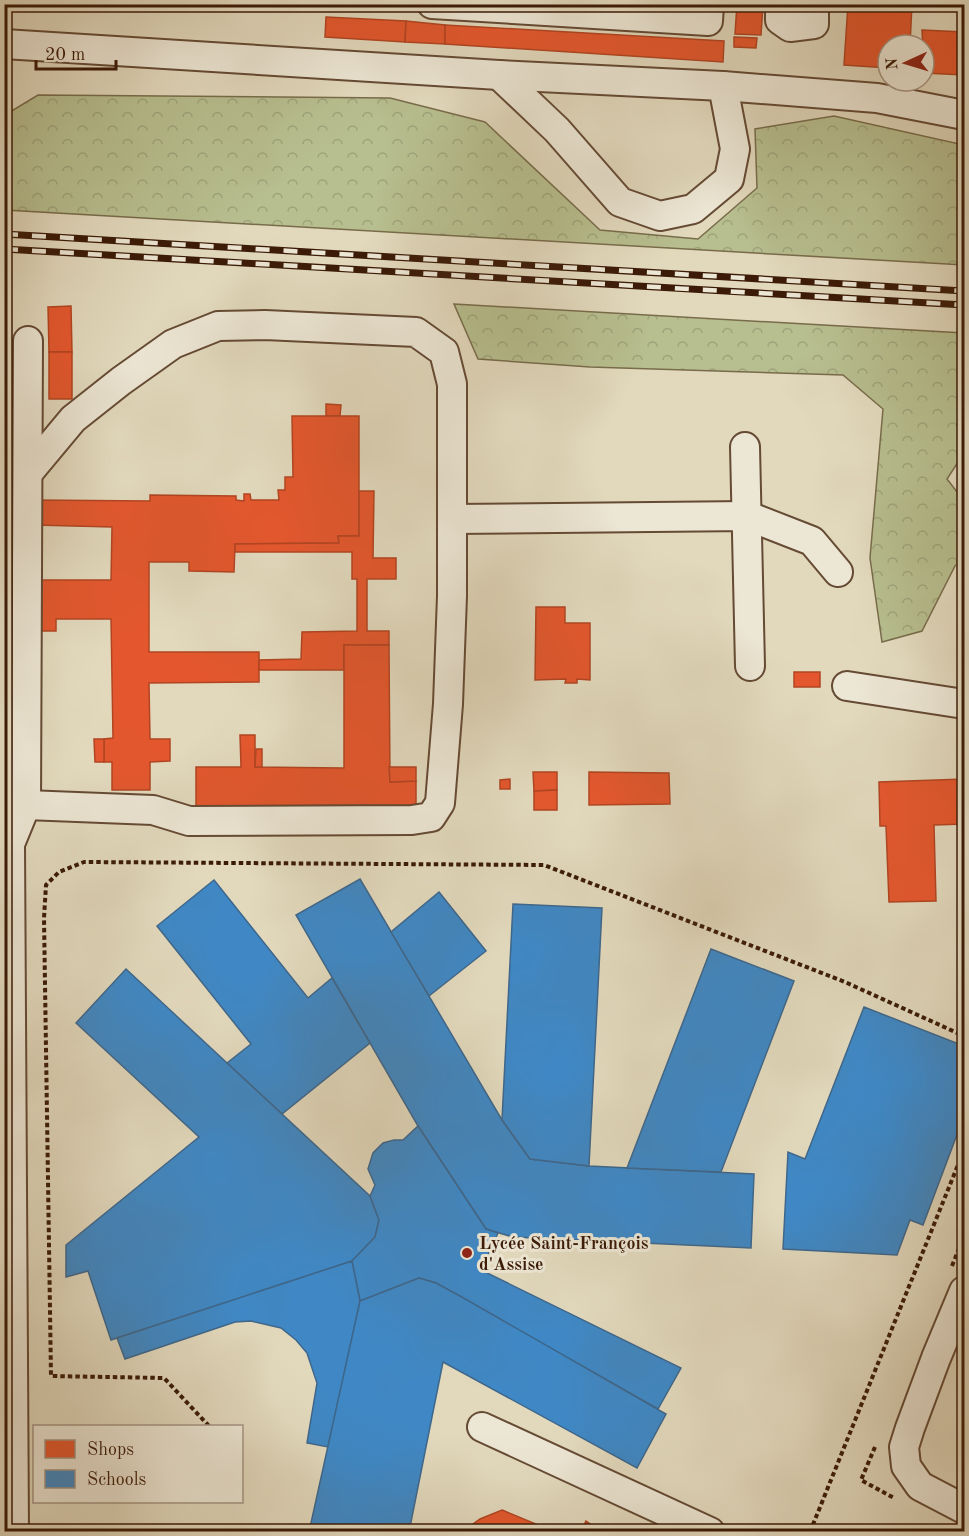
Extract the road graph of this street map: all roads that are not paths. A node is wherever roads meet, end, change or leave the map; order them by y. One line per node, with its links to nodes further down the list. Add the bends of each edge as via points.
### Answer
1 (432, 4): 2 (lane, via 708,21)
2 (709, 4)
3 (780, 4): 4 (lane, via 780,20 790,27 814,24)
4 (814, 4)
5 (4, 44): 6 (lane)
6 (498, 75): 7 (lane); 7 (lane, via 557,130 620,202 660,216 693,209 729,178 735,149)
7 (723, 86): 8 (lane, via 877,98)
8 (964, 115)
9 (28, 340): 11 (lane)
10 (745, 447): 12 (lane)
11 (28, 473): 13 (lane, via 72,419 121,381 173,344 218,326 416,332 444,352 452,384); 18 (lane)
12 (748, 516): 13 (lane); 14 (lane, via 812,541); 15 (lane)
13 (453, 519): 18 (lane, via 448,704 440,803 431,817 189,821 153,810)
14 (838, 572)
15 (750, 666)
16 (847, 686): 17 (lane)
17 (964, 705)
18 (26, 805): 22 (lane, via 10,844)
19 (964, 1291): 21 (lane, via 904,1447 906,1466 920,1486)
20 (482, 1427): 23 (lane)
21 (964, 1509)
22 (14, 1532)
23 (710, 1532)

